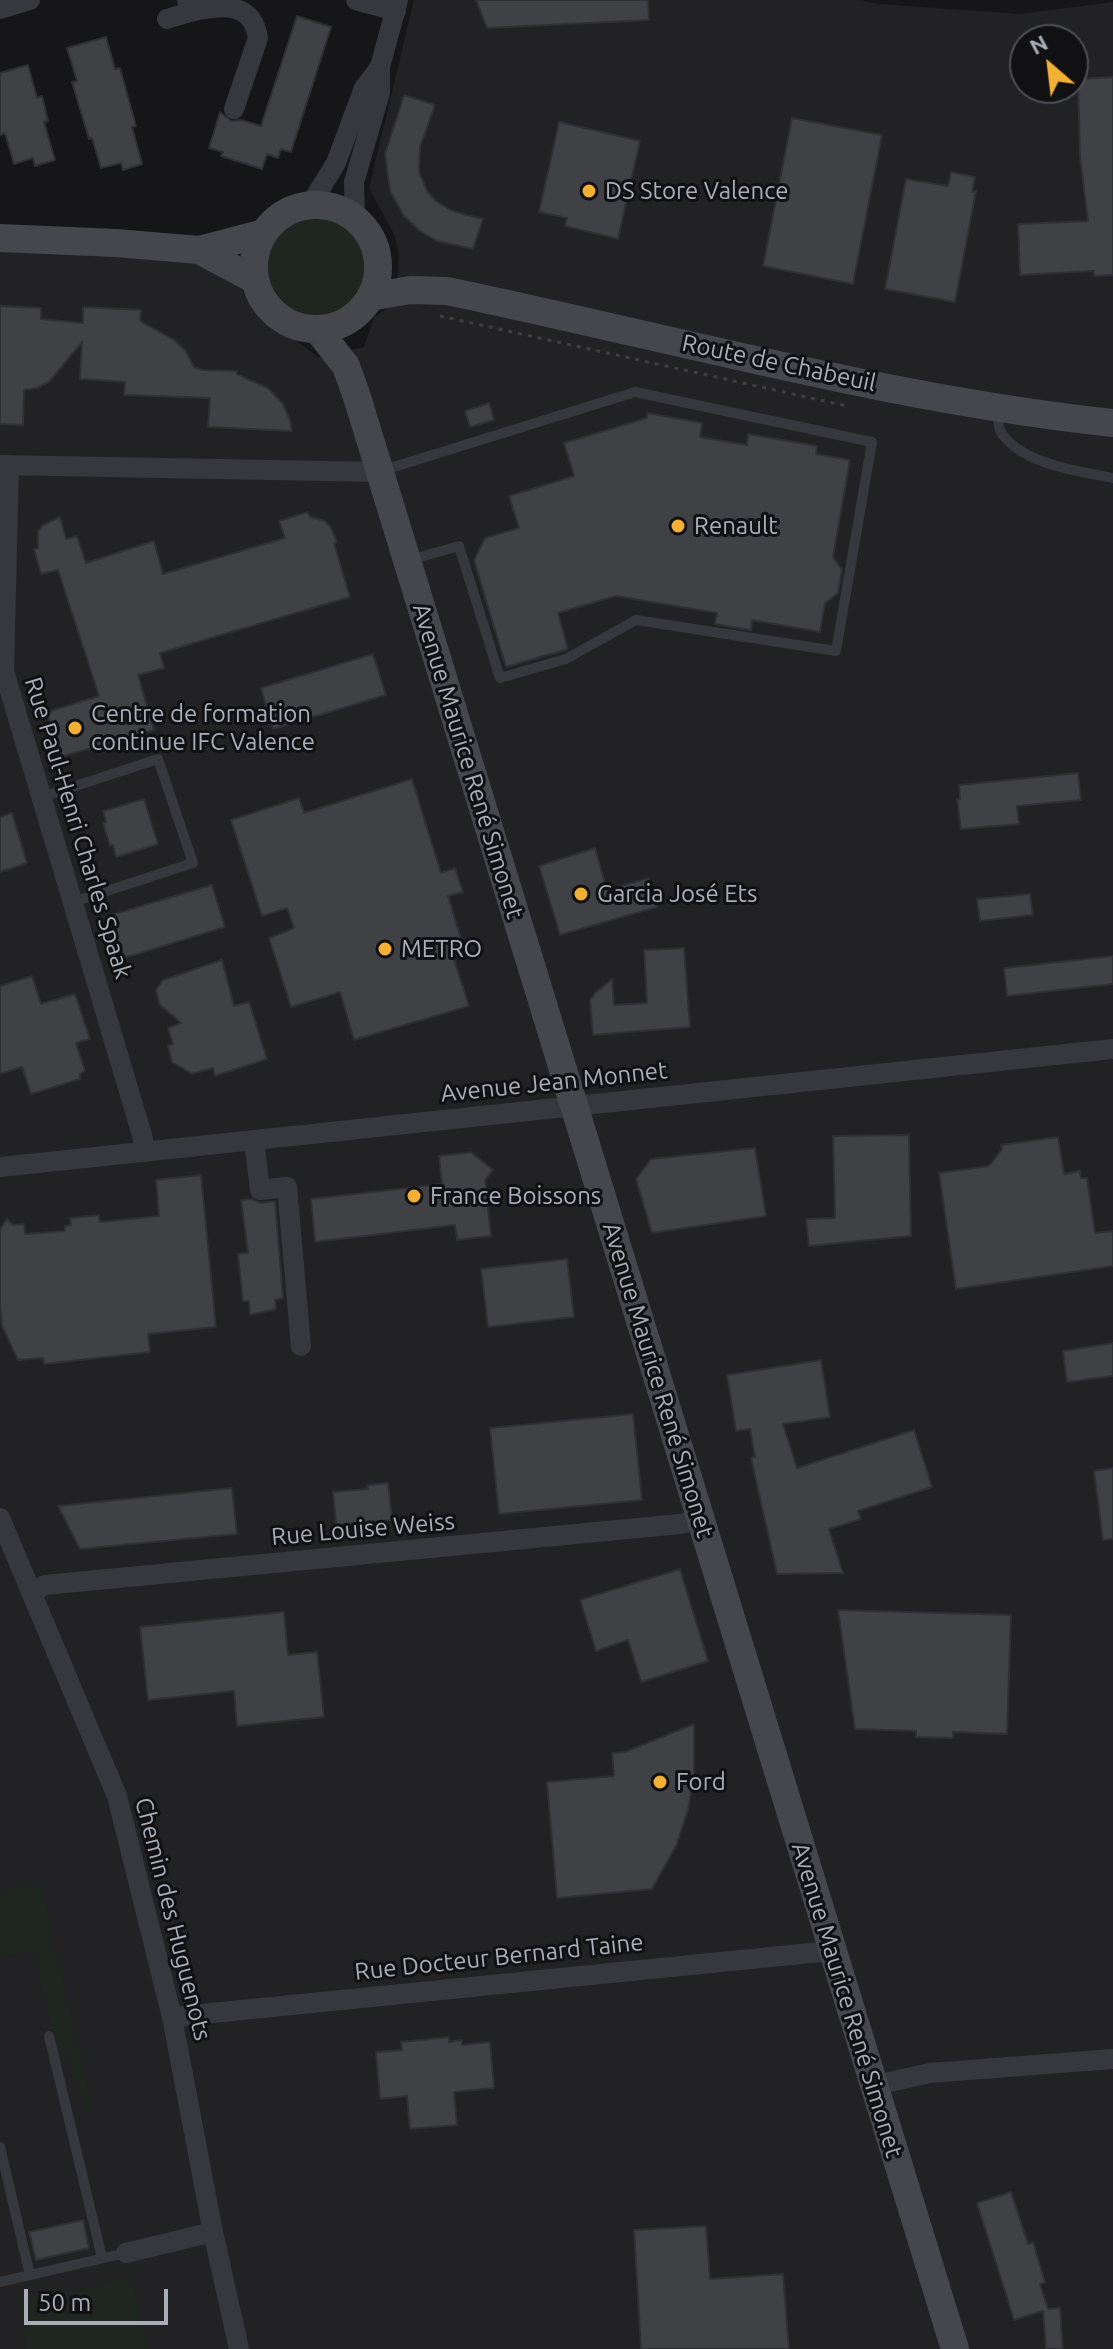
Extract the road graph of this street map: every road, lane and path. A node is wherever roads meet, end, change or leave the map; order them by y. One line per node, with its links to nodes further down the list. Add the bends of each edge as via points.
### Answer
1 (30, 0): 5 (street)
2 (356, 0): 4 (street)
3 (189, 6): 6 (street); 8 (street, via 232,5 257,30)
4 (397, 6): 7 (street)
5 (0, 9)
6 (167, 19)
7 (380, 67): 9 (street, via 364,88 336,163); 10 (street, via 380,93 354,182)
8 (234, 109)
9 (310, 205): 10 (street, via 326,205); 11 (street, via 292,209)
10 (355, 219): 14 (street)
11 (264, 233): 13 (street); 15 (street, via 253,264)
12 (0, 238): 13 (street)
13 (199, 250): 15 (street)
14 (377, 258): 16 (street, Route de Chabeuil); 17 (street)
15 (255, 280): 19 (street, via 277,315)
16 (447, 291): 17 (street, Route de Chabeuil); 21 (street, Route de Chabeuil)
17 (370, 297): 18 (street)
18 (349, 319): 19 (street); 20 (street, Avenue Maurice René Simonet)
19 (317, 329): 20 (street, Avenue Maurice René Simonet)
20 (346, 366): 24 (street, Avenue Maurice René Simonet)
21 (998, 408): 22 (street, Route de Chabeuil); 25 (lane, via 1003,436 1031,457)
22 (1113, 423)
23 (5, 465): 24 (street, Rue Paul-Henri Charles Spaak); 27 (street, Rue Paul-Henri Charles Spaak, via 4,671)
24 (379, 472): 26 (street, Avenue Maurice René Simonet); 26 (lane, via 635,392 872,442 836,651 636,620 566,659 500,678 459,546)
25 (1113, 478)
26 (407, 561): 30 (street, Avenue Maurice René Simonet)
27 (42, 797): 28 (street, Rue Paul-Henri Charles Spaak); 28 (lane, via 158,759 193,863)
28 (73, 902): 32 (street, Rue Paul-Henri Charles Spaak)
29 (1113, 1049): 30 (street, Avenue Jean Monnet)
30 (573, 1105): 31 (street, Avenue Jean Monnet); 36 (street, Avenue Maurice René Simonet)
31 (254, 1140): 32 (street, Avenue Jean Monnet); 34 (street, via 260,1190 287,1187)
32 (145, 1152): 33 (street, Avenue Jean Monnet)
33 (0, 1167)
34 (301, 1346)
35 (0, 1518): 37 (street, Chemin des Huguenots)
36 (700, 1520): 37 (street, Rue Louise Weiss, via 45,1585); 38 (street, Avenue Maurice René Simonet)
37 (32, 1593): 39 (street, Chemin des Huguenots, via 117,1796)
38 (831, 1951): 39 (street, Rue Docteur Bernard Taine); 42 (street, Avenue Maurice René Simonet)
39 (172, 2017): 44 (street, Chemin des Huguenots)
40 (49, 2036): 46 (lane)
41 (1113, 2059): 42 (street, via 930,2073)
42 (872, 2086): 50 (street, Avenue Maurice René Simonet)
43 (0, 2147): 47 (lane)
44 (213, 2232): 45 (street); 49 (street, Chemin des Huguenots)
45 (126, 2253): 46 (lane)
46 (102, 2258): 47 (lane)
47 (30, 2275): 48 (lane)
48 (0, 2282)
49 (239, 2349)
50 (955, 2349)

